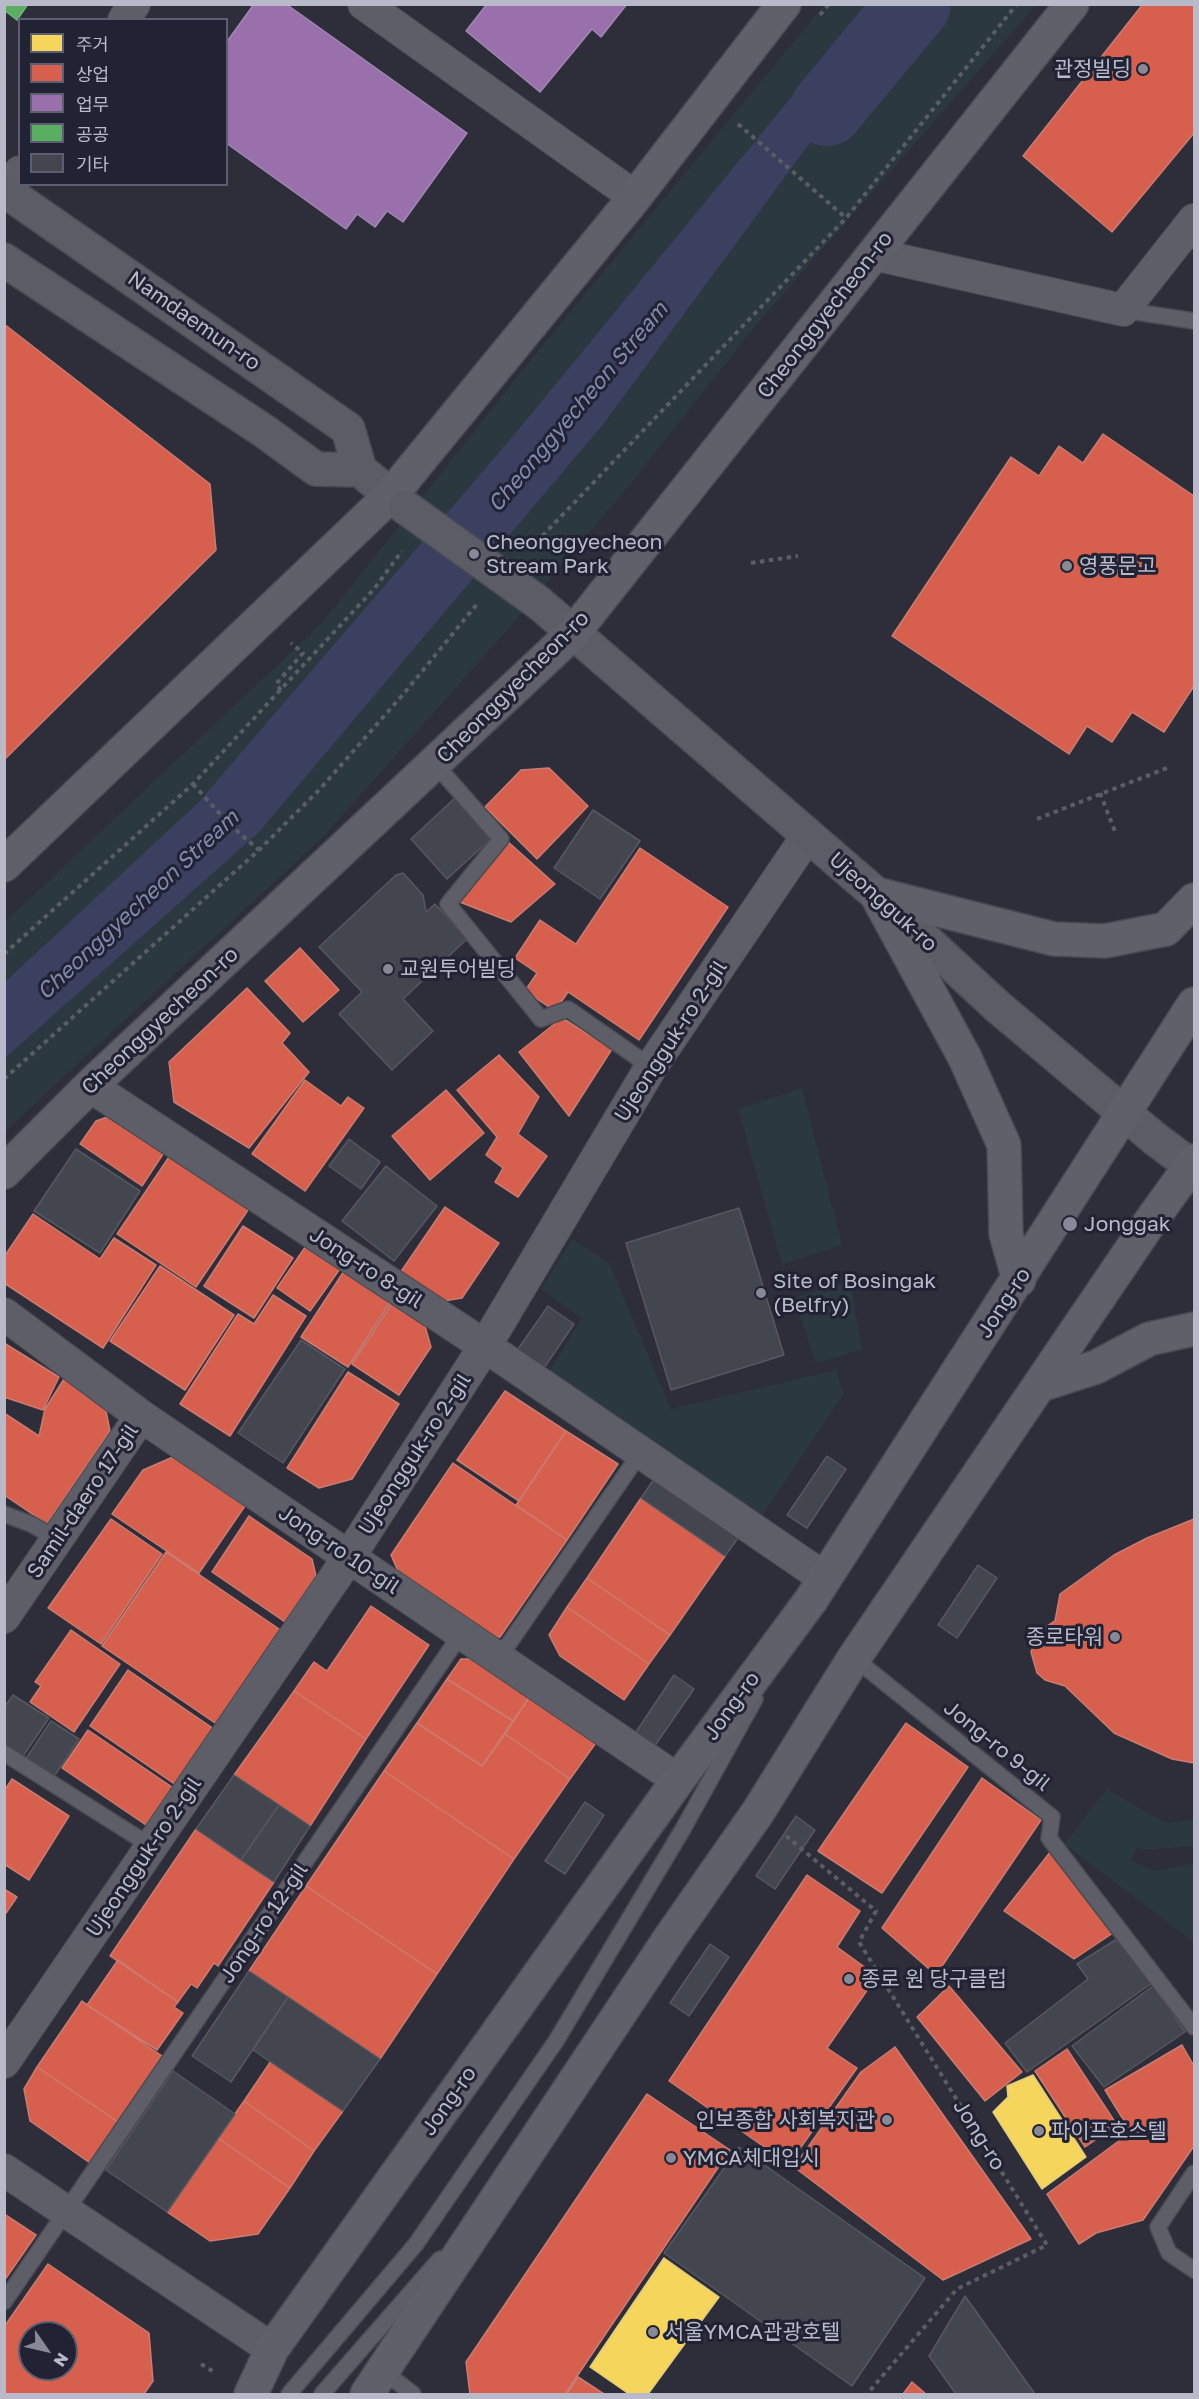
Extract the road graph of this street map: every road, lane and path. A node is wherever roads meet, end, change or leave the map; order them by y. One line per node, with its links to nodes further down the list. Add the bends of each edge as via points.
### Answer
1 (134, 4): 5 (street)
2 (364, 4): 8 (street)
3 (784, 4): 8 (main road)
4 (1072, 4): 11 (main road, Cheonggyecheon-ro)
5 (125, 18)
6 (741, 126): 9 (path)
7 (10, 184): 15 (main road, Namdaemun-ro, via 348,429)
8 (635, 197): 16 (main road)
9 (846, 218)
10 (1194, 220): 13 (street)
11 (873, 254): 13 (street); 19 (main road, Cheonggyecheon-ro)
12 (4, 260): 15 (main road, via 316,469)
13 (1123, 310): 14 (lane)
14 (1194, 321)
15 (360, 470): 16 (main road)
16 (398, 501): 19 (main road, bridge); 30 (main road)
17 (798, 555): 18 (path)
18 (752, 563)
19 (574, 632): 22 (main road, Cheonggyecheon-ro); 28 (main road, Ujeongguk-ro)
20 (285, 639): 21 (path, via 303,653 276,684)
21 (281, 690)
22 (436, 765): 34 (lane, via 501,839 448,903 541,1019 568,1010); 35 (main road, Cheonggyecheon-ro)
23 (1167, 768): 25 (path)
24 (193, 784): 29 (path)
25 (1100, 793): 26 (path); 27 (path)
26 (1037, 819)
27 (1116, 834)
28 (808, 835): 31 (main road, Ujeongguk-ro); 34 (street, Ujeongguk-ro 2-gil)
29 (259, 850)
30 (4, 865)
31 (876, 894): 32 (main road, via 1054,939 1105,941 1166,929); 36 (main road, Ujeongguk-ro, via 999,1008); 39 (main road, via 965,1058 1004,1145 1006,1234)
32 (1194, 900)
33 (1194, 1004): 36 (main road, Jong-ro)
34 (651, 1067): 42 (street, Ujeongguk-ro 2-gil)
35 (90, 1086): 38 (main road, Cheonggyecheon-ro); 42 (street, Jong-ro 8-gil)
36 (1124, 1113): 37 (main road, Ujeongguk-ro); 39 (main road, Jong-ro)
37 (1194, 1163): 43 (main road, via 1148,1224)
38 (4, 1172)
39 (1019, 1280): 49 (main road, Jong-ro)
40 (4, 1314): 44 (street, Jong-ro 10-gil)
41 (1194, 1329): 43 (main road, via 1149,1339 1096,1367)
42 (485, 1346): 45 (street, Jong-ro 8-gil); 48 (street, Ujeongguk-ro 2-gil)
43 (1042, 1384): 53 (main road)
44 (141, 1416): 47 (street, Samil-daero 17-gil); 48 (street, Jong-ro 10-gil)
45 (641, 1452): 49 (street, Jong-ro 8-gil); 52 (lane)
46 (4, 1514): 47 (lane)
47 (57, 1539): 50 (street, Samil-daero 17-gil)
48 (349, 1557): 51 (street, Jong-ro 10-gil); 57 (street, Ujeongguk-ro 2-gil)
49 (817, 1588): 55 (main road, Jong-ro); 71 (lane, via 683,1828 556,2041 416,2244)
50 (4, 1617)
51 (461, 1634): 52 (street, Jong-ro 10-gil); 63 (lane, Jong-ro 12-gil)
52 (500, 1658): 55 (street, Jong-ro 10-gil)
53 (854, 1658): 56 (main road); 58 (lane, Jong-ro 9-gil, via 1052,1817 1049,1838)
54 (4, 1754): 57 (lane)
55 (678, 1780): 66 (main road, Jong-ro)
56 (758, 1812): 62 (main road); 74 (path, Jong-ro, via 876,1911 860,1942 1047,2245 957,2289)
57 (151, 1846): 59 (street, Ujeongguk-ro 2-gil)
58 (1194, 2027)
59 (4, 2062)
60 (4, 2170): 63 (street)
61 (1194, 2173): 64 (lane, via 1158,2227 1169,2253)
62 (500, 2194): 69 (main road); 72 (lane)
63 (67, 2212): 65 (lane, Jong-ro 12-gil); 66 (street)
64 (1194, 2270)
65 (4, 2302)
66 (272, 2349): 70 (main road, Jong-ro)
67 (201, 2364): 68 (path)
68 (214, 2372)
69 (375, 2383): 73 (lane)
70 (251, 2394)
71 (289, 2394)
72 (322, 2394)
73 (413, 2394)
74 (867, 2394)

